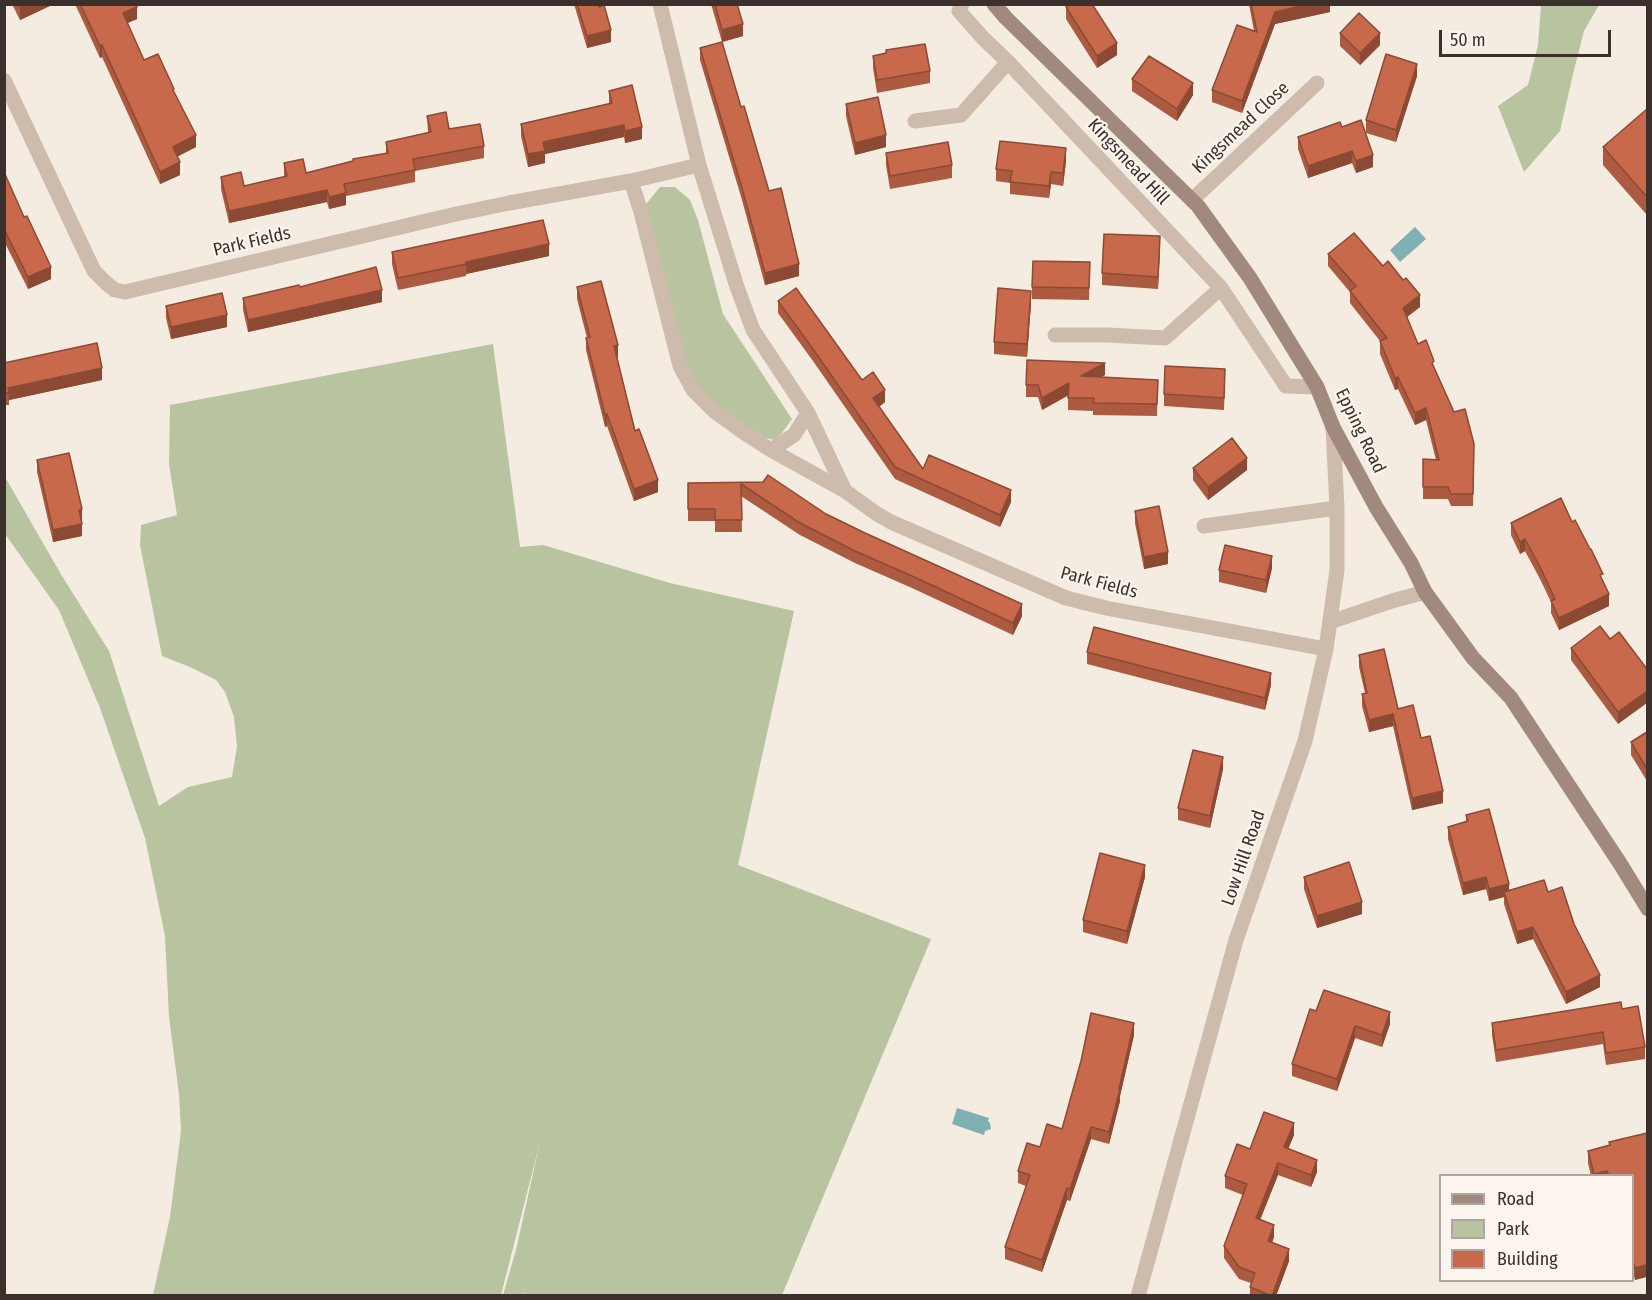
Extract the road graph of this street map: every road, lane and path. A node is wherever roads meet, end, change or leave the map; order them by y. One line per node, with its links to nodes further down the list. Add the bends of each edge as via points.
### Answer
1 (660, 4): 8 (street, Park Fields)
2 (962, 4): 4 (street, Kingsmead Hill, via 959,11)
3 (994, 4): 10 (main road, Epping Road)
4 (1008, 62): 7 (street, via 961,115); 11 (street, Kingsmead Hill)
5 (4, 80): 9 (street, Park Fields, via 94,271 115,290 125,292 456,214)
6 (1317, 83): 10 (street, Kingsmead Close)
7 (915, 121)
8 (699, 165): 9 (street, Park Fields); 14 (street, Park Fields, via 753,330)
9 (631, 181): 16 (street, Park Fields, via 680,366 693,390 714,411)
10 (1192, 201): 13 (main road, Epping Road, via 1250,278)
11 (1221, 288): 12 (street, via 1165,338); 13 (street, Kingsmead Hill, via 1286,386)
12 (1055, 335)
13 (1317, 387): 15 (main road, Epping Road)
14 (808, 413): 16 (street, via 794,435); 17 (street, Park Fields)
15 (1334, 427): 18 (street, Low Hill Road); 20 (main road, Epping Road)
16 (771, 450): 17 (street, Park Fields)
17 (845, 491): 22 (street, Park Fields, via 891,522 1066,598)
18 (1337, 508): 19 (street); 21 (street, Low Hill Road, via 1337,570)
19 (1204, 526)
20 (1425, 592): 21 (street); 23 (main road, Epping Road, via 1473,658 1511,698)
21 (1330, 622): 22 (street, Low Hill Road)
22 (1326, 649): 24 (street, Low Hill Road, via 1305,741 1236,940)
23 (1647, 909)
24 (1138, 1296)

